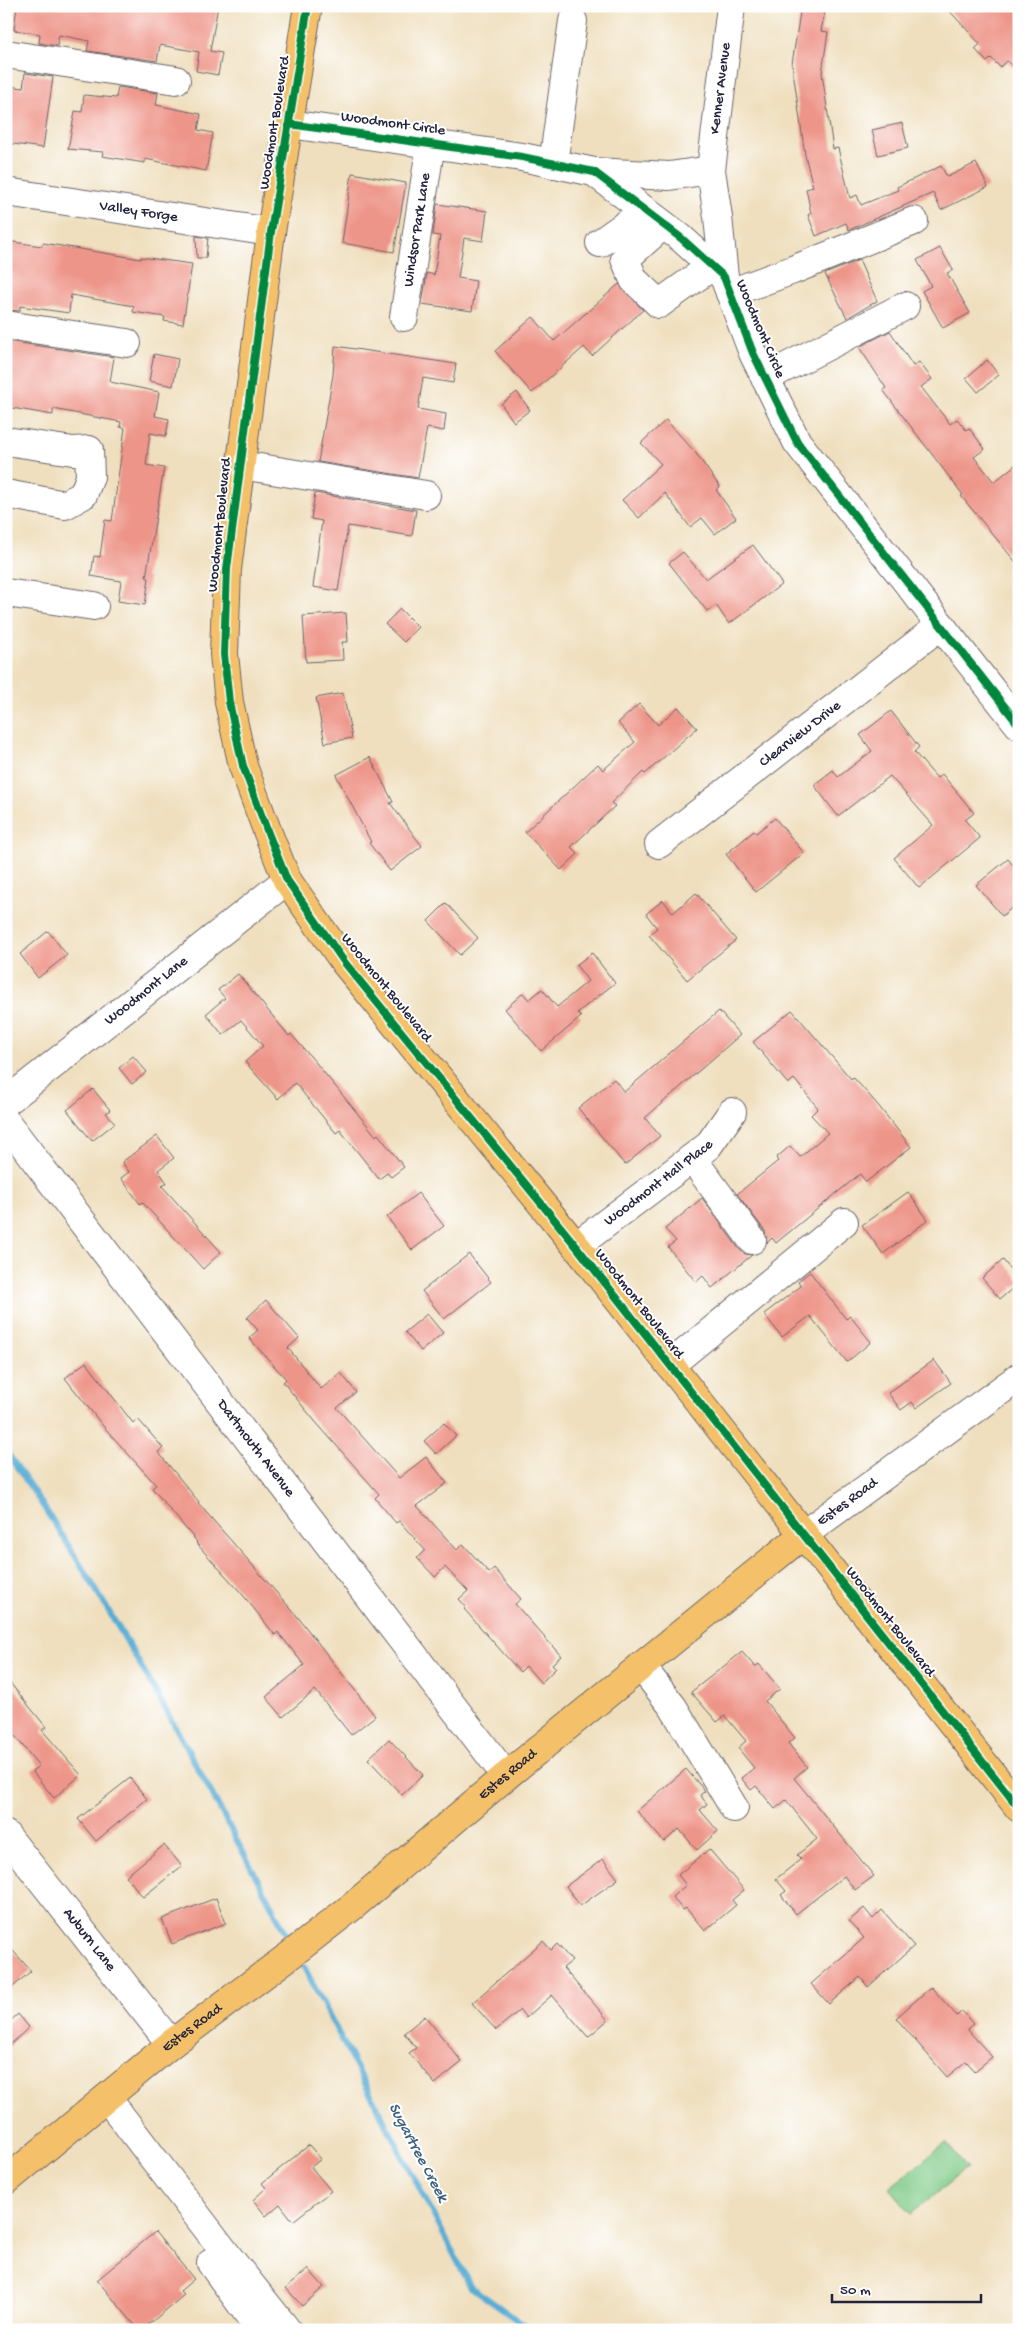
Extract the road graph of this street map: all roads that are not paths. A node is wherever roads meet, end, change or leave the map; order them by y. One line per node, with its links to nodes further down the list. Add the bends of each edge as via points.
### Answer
1 (308, 6): 6 (main road, Woodmont Boulevard)
2 (731, 6): 9 (street, Kenner Avenue)
3 (573, 21): 8 (street)
4 (6, 54): 5 (street)
5 (176, 80)
6 (289, 124): 7 (street, Woodmont Circle); 14 (main road, Woodmont Boulevard)
7 (431, 143): 8 (street, Woodmont Circle); 18 (street, Windsor Park Lane)
8 (553, 164): 10 (street, Woodmont Circle)
9 (711, 170): 10 (street, via 670,176); 16 (street, Kenner Avenue)
10 (594, 172): 12 (street, Woodmont Circle)
11 (6, 192): 14 (street, Valley Forge)
12 (654, 218): 15 (street); 16 (street, Woodmont Circle); 16 (street, via 625,259 634,280 659,304)
13 (914, 221): 16 (street, via 793,270)
14 (271, 232): 23 (main road, Woodmont Boulevard)
15 (600, 243)
16 (722, 279): 21 (street, Woodmont Circle)
17 (905, 306): 21 (street)
18 (404, 317)
19 (6, 325): 20 (street)
20 (127, 343)
21 (765, 378): 28 (street, Woodmont Circle, via 797,442)
22 (6, 441): 24 (street, via 74,451 89,450 90,478 83,495 65,505)
23 (240, 465): 25 (street); 31 (main road, Woodmont Boulevard, via 227,569 224,654 229,702 243,766)
24 (6, 494)
25 (426, 495)
26 (6, 593): 27 (street)
27 (94, 606)
28 (941, 625): 29 (street, Woodmont Circle); 30 (street, Clearview Drive)
29 (1019, 724)
30 (659, 844)
31 (287, 880): 32 (street, Woodmont Lane); 38 (main road, Woodmont Boulevard, via 345,963)
32 (6, 1102)
33 (732, 1112): 35 (street, Woodmont Hall Place, via 708,1146)
34 (6, 1122): 43 (street, Dartmouth Avenue)
35 (692, 1158): 37 (street); 38 (street, Woodmont Hall Place)
36 (844, 1222): 39 (street)
37 (752, 1240)
38 (576, 1246): 39 (main road, Woodmont Boulevard)
39 (670, 1365): 41 (main road, Woodmont Boulevard)
40 (1019, 1377): 41 (street, Estes Road)
41 (804, 1534): 42 (main road, Estes Road); 45 (main road, Woodmont Boulevard)
42 (641, 1666): 43 (main road, Estes Road); 44 (street, via 673,1707)
43 (506, 1776): 47 (main road, Estes Road, via 353,1906)
44 (734, 1808)
45 (1019, 1808)
46 (6, 1836): 47 (street, Auburn Lane)
47 (171, 2044): 48 (main road, Estes Road)
48 (108, 2098): 49 (main road, Estes Road); 50 (street)
49 (6, 2181)
50 (224, 2266): 51 (street); 52 (street)
51 (260, 2330)
52 (287, 2330)

